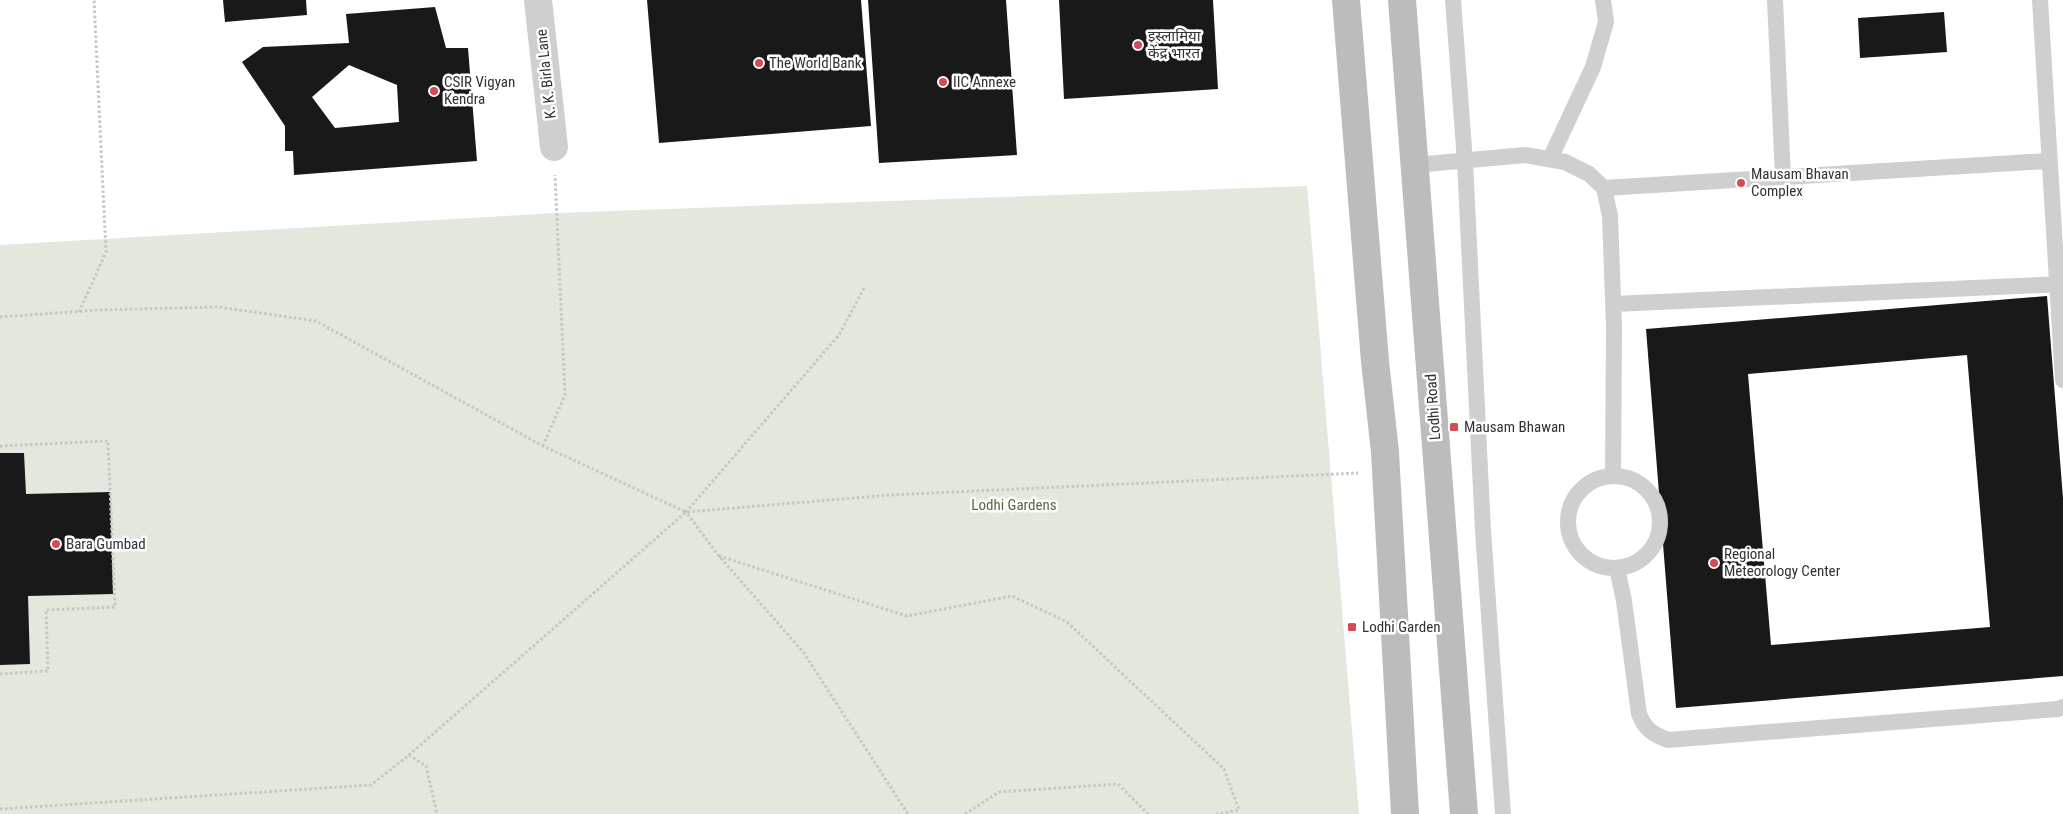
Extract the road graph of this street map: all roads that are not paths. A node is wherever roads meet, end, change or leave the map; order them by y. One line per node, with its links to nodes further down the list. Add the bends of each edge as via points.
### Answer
1 (538, 0): 8 (street, K. K. Birla Lane)
2 (1346, 0): 21 (main road, via 1386,471)
3 (1402, 0): 12 (main road, Lodhi Road)
4 (1453, 0): 11 (lane)
5 (1603, 0): 9 (lane, via 1606,22 1594,67)
6 (1775, 0): 13 (lane)
7 (2040, 0): 10 (lane)
8 (554, 147)
9 (1550, 159): 11 (lane, via 1525,155); 14 (lane, via 1589,174)
10 (2048, 160): 13 (lane); 15 (lane)
11 (1465, 162): 12 (lane); 23 (lane, via 1483,531)
12 (1415, 165): 22 (main road, Lodhi Road)
13 (1783, 177): 14 (lane)
14 (1604, 188): 16 (lane, via 1610,216)
15 (2059, 284): 16 (lane); 17 (lane)
16 (1613, 304): 18 (lane)
17 (2063, 380)
18 (1613, 476): 19 (lane, via 1643,485 1653,497 1660,520 1656,543 1646,556 1632,565); 19 (lane, via 1597,479 1575,498 1569,525 1572,539 1584,556 1603,567)
19 (1617, 568): 20 (lane, via 1639,714 1644,727 1668,740)
20 (2063, 707)
21 (1405, 814)
22 (1464, 814)
23 (1503, 814)

